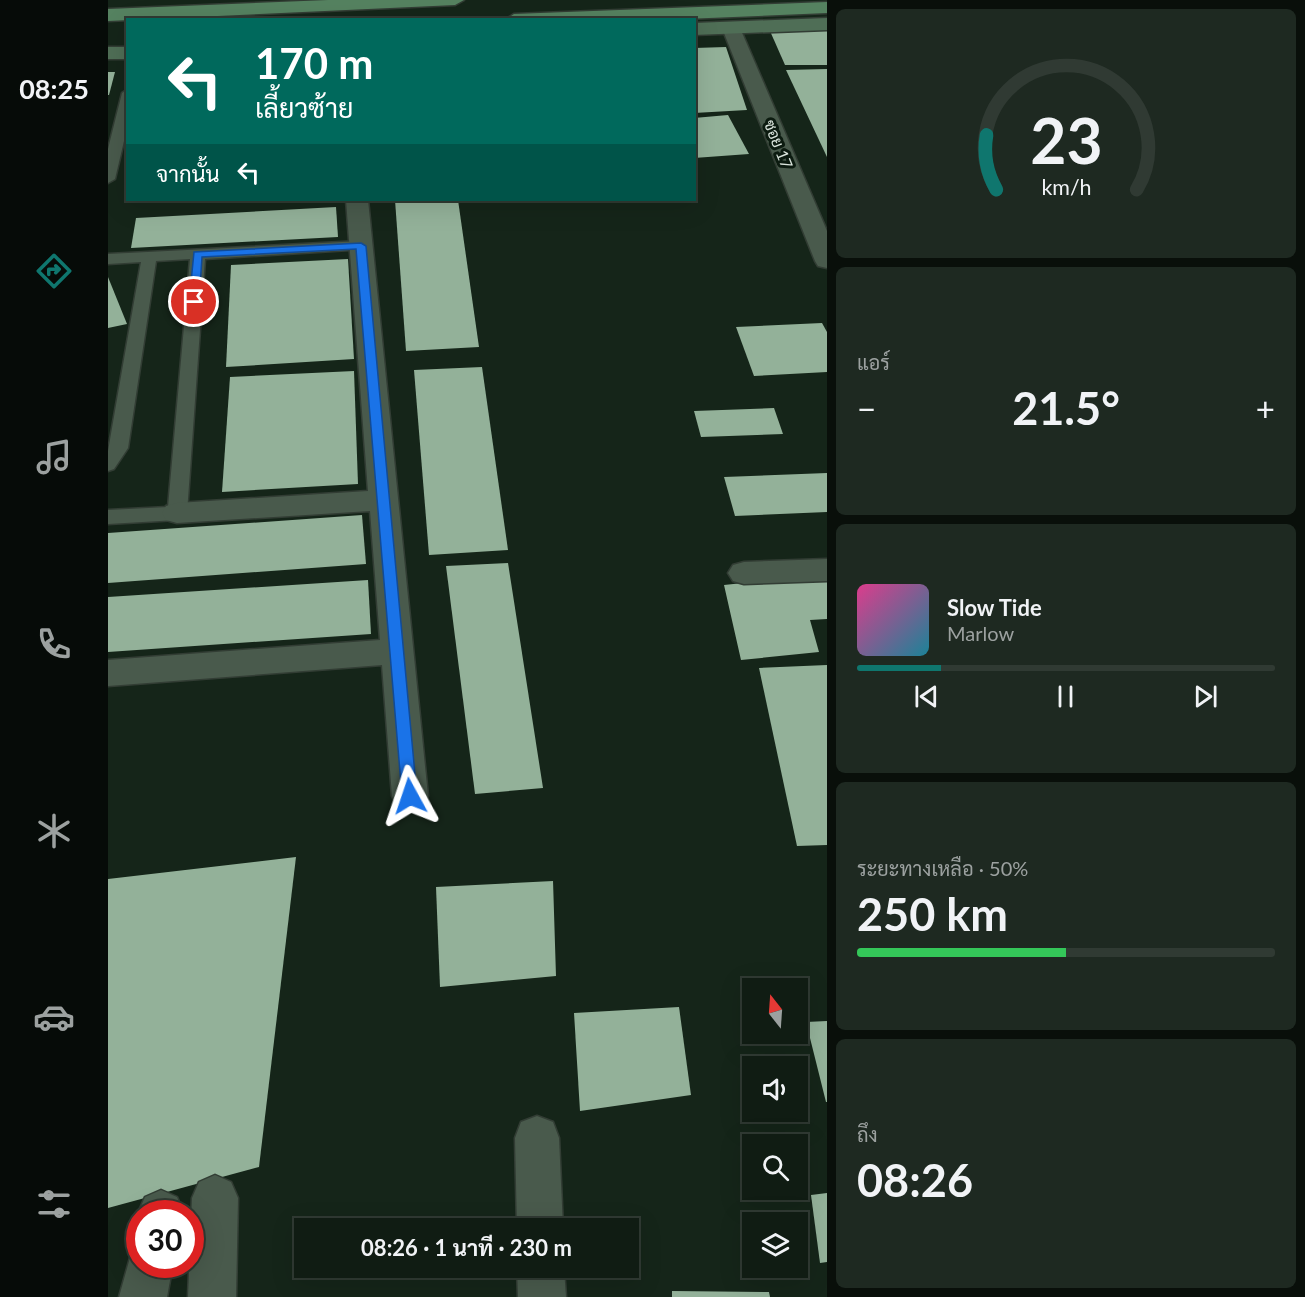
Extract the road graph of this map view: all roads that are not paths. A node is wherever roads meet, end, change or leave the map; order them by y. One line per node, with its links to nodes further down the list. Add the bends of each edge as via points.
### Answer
1 (346, 0): 3 (main road)
2 (455, 0): 3 (main road)
3 (324, 6): 6 (main road)
4 (826, 7): 7 (main road)
5 (108, 15): 6 (main road)
6 (136, 17)
7 (562, 18)
8 (826, 18): 10 (main road)
9 (826, 24): 10 (main road)
10 (791, 25): 11 (main road)
11 (731, 28): 12 (main road); 21 (street, ซอย 17)
12 (696, 29)
13 (126, 35): 14 (main road)
14 (108, 36)
15 (126, 53): 16 (main road)
16 (108, 54)
17 (126, 102): 18 (lane)
18 (108, 179)
19 (357, 201): 20 (street)
20 (361, 246): 22 (lane); 26 (street)
21 (824, 247)
22 (198, 255): 23 (lane); 27 (lane)
23 (148, 257): 24 (lane); 25 (lane, via 119,448)
24 (108, 259)
25 (108, 465)
26 (384, 500): 27 (street); 31 (street)
27 (177, 513): 28 (lane)
28 (108, 517)
29 (826, 570): 30 (street)
30 (744, 573)
31 (397, 651): 32 (street); 33 (street)
32 (108, 673)
33 (410, 796)
34 (537, 1138): 36 (street)
35 (215, 1198): 40 (street)
36 (540, 1218)
37 (147, 1278): 39 (street)
38 (541, 1278): 41 (street)
39 (143, 1297)
40 (212, 1297)
41 (542, 1297)

